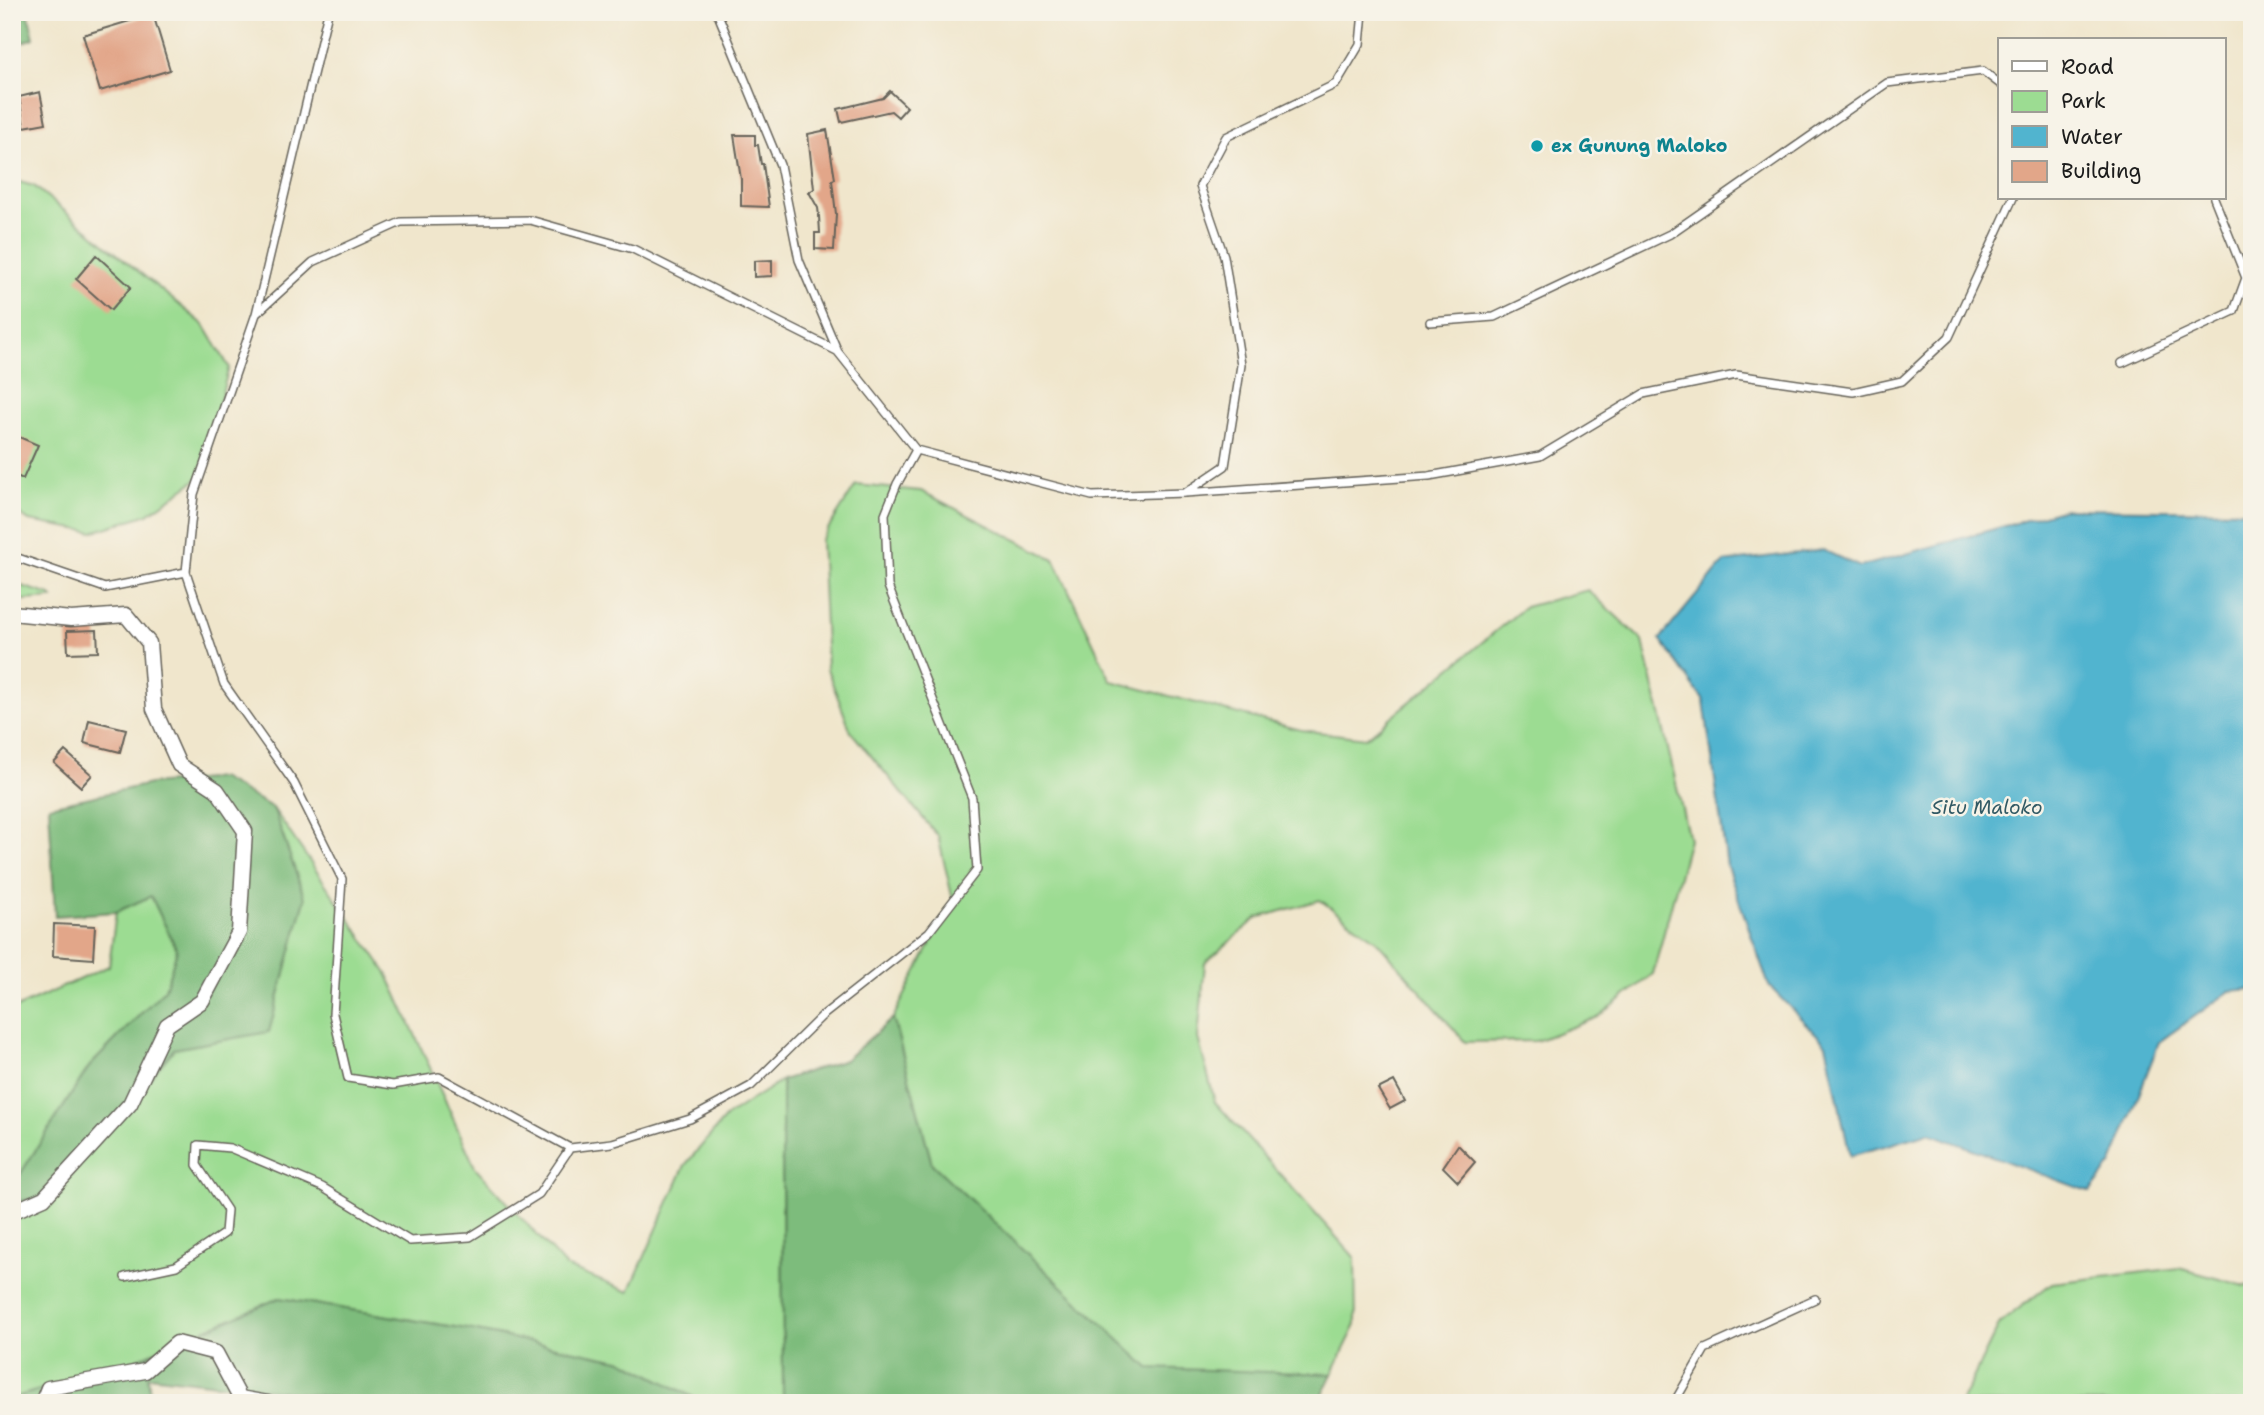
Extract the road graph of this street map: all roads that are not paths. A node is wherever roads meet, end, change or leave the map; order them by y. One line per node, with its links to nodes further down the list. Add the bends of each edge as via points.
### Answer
1 (328, 12): 8 (lane)
2 (717, 12): 10 (lane, via 780,164 799,260)
3 (1363, 12): 13 (lane, via 1360,44 1336,84 1226,137 1200,186 1224,257 1241,365 1225,466)
4 (1998, 82): 9 (lane, via 1983,71 1887,83 1670,234 1494,317)
5 (2012, 200): 13 (lane, via 1949,337 1902,381 1853,392 1736,375 1643,394 1540,456 1429,476)
6 (2215, 200): 7 (lane)
7 (2249, 280): 11 (lane, via 2234,311)
8 (256, 314): 10 (lane, via 313,262 401,222 530,220 633,248); 15 (lane, via 194,494)
9 (1430, 322)
10 (838, 352): 12 (lane)
11 (2122, 363)
12 (916, 450): 13 (lane, via 1092,496); 17 (lane, via 885,514 888,586 972,798 977,870 929,932 822,1016 751,1086 690,1119 612,1143)
13 (1185, 493)
14 (12, 555): 15 (lane, via 105,588)
15 (186, 572): 17 (lane, via 223,684 294,783 342,879 333,1014 348,1078 393,1085 439,1077)
16 (12, 613): 18 (street, via 71,619 126,615 149,643 154,709 179,765 217,790 245,831 239,932 202,1001 167,1025 130,1104 44,1198)
17 (570, 1148): 19 (lane, via 540,1194 470,1237 410,1241 323,1186 230,1148 198,1145 197,1166 228,1210 225,1233 176,1266)
18 (12, 1212)
19 (125, 1277)
20 (1815, 1299): 23 (lane, via 1705,1349)
21 (42, 1403): 22 (street, via 48,1388 145,1371 177,1343 216,1353 240,1398)
22 (268, 1403)
23 (1674, 1403)

